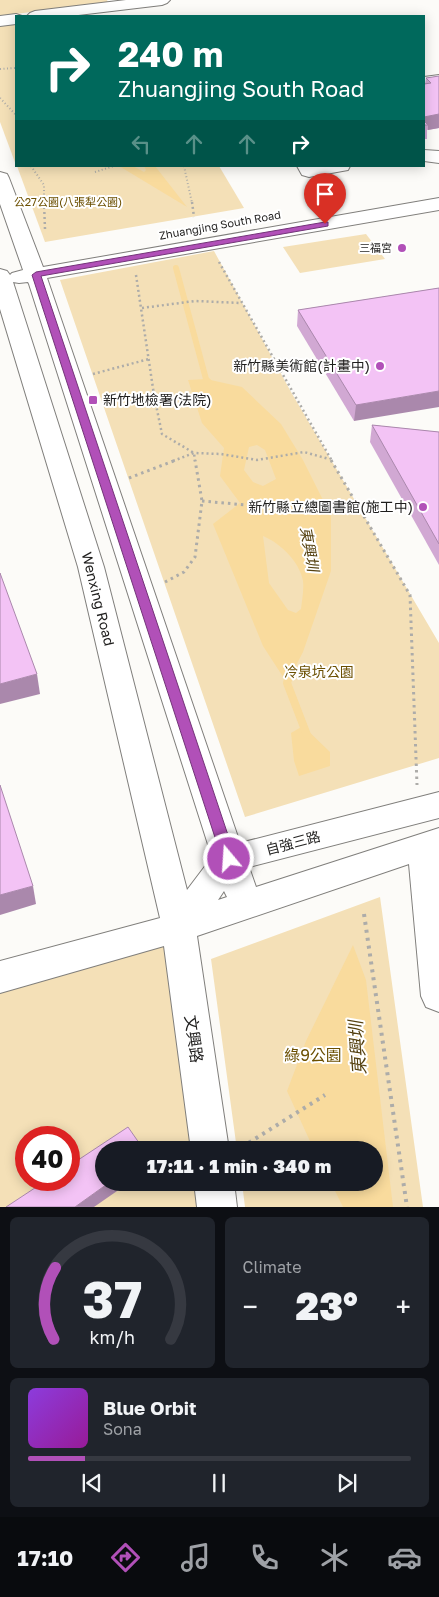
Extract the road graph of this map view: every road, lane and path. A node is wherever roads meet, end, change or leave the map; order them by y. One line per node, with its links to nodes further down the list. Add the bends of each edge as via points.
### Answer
1 (162, 0): 2 (street)
2 (114, 3): 3 (street)
3 (41, 15)
4 (15, 19): 5 (street)
5 (0, 21)
6 (15, 68): 7 (path)
7 (0, 70)
8 (439, 80): 9 (street)
9 (425, 82)
10 (0, 98): 11 (path)
11 (15, 114)
12 (32, 167): 22 (path, via 44,185)
13 (111, 167): 17 (path)
14 (184, 167): 21 (path)
15 (307, 167): 16 (street, via 309,171)
16 (335, 167)
17 (95, 172)
18 (0, 178): 24 (street)
19 (439, 187): 24 (street, Zhuangjing South Road)
20 (439, 204): 24 (street, Zhuangjing South Road)
21 (194, 217)
22 (45, 232)
23 (218, 260): 27 (path)
24 (33, 266): 25 (street, Zhuangjing South Road); 39 (street)
25 (0, 274): 42 (street, Wenxing Road, via 91,567)
26 (135, 274): 28 (path)
27 (241, 303): 28 (path, via 196,301); 32 (path)
28 (142, 308): 29 (path)
29 (149, 359): 30 (path); 31 (path, via 153,398 162,434)
30 (93, 374)
31 (194, 454): 32 (path, via 221,454 258,460 304,452); 33 (path); 34 (path)
32 (329, 459): 37 (path, via 410,596)
33 (129, 478)
34 (202, 500): 35 (path); 36 (path, via 195,557 184,572)
35 (268, 507)
36 (164, 582)
37 (428, 808): 39 (street, 自強三路)
38 (432, 843): 40 (street); 44 (street)
39 (229, 859): 40 (street); 42 (street)
40 (246, 904): 42 (street)
41 (364, 914): 50 (path)
42 (179, 928): 43 (street); 46 (street, 文興路)
43 (0, 977)
44 (439, 996)
45 (325, 1094): 47 (path)
46 (209, 1141)
47 (252, 1141)
48 (215, 1191): 49 (street)
49 (218, 1207)
50 (406, 1207)

